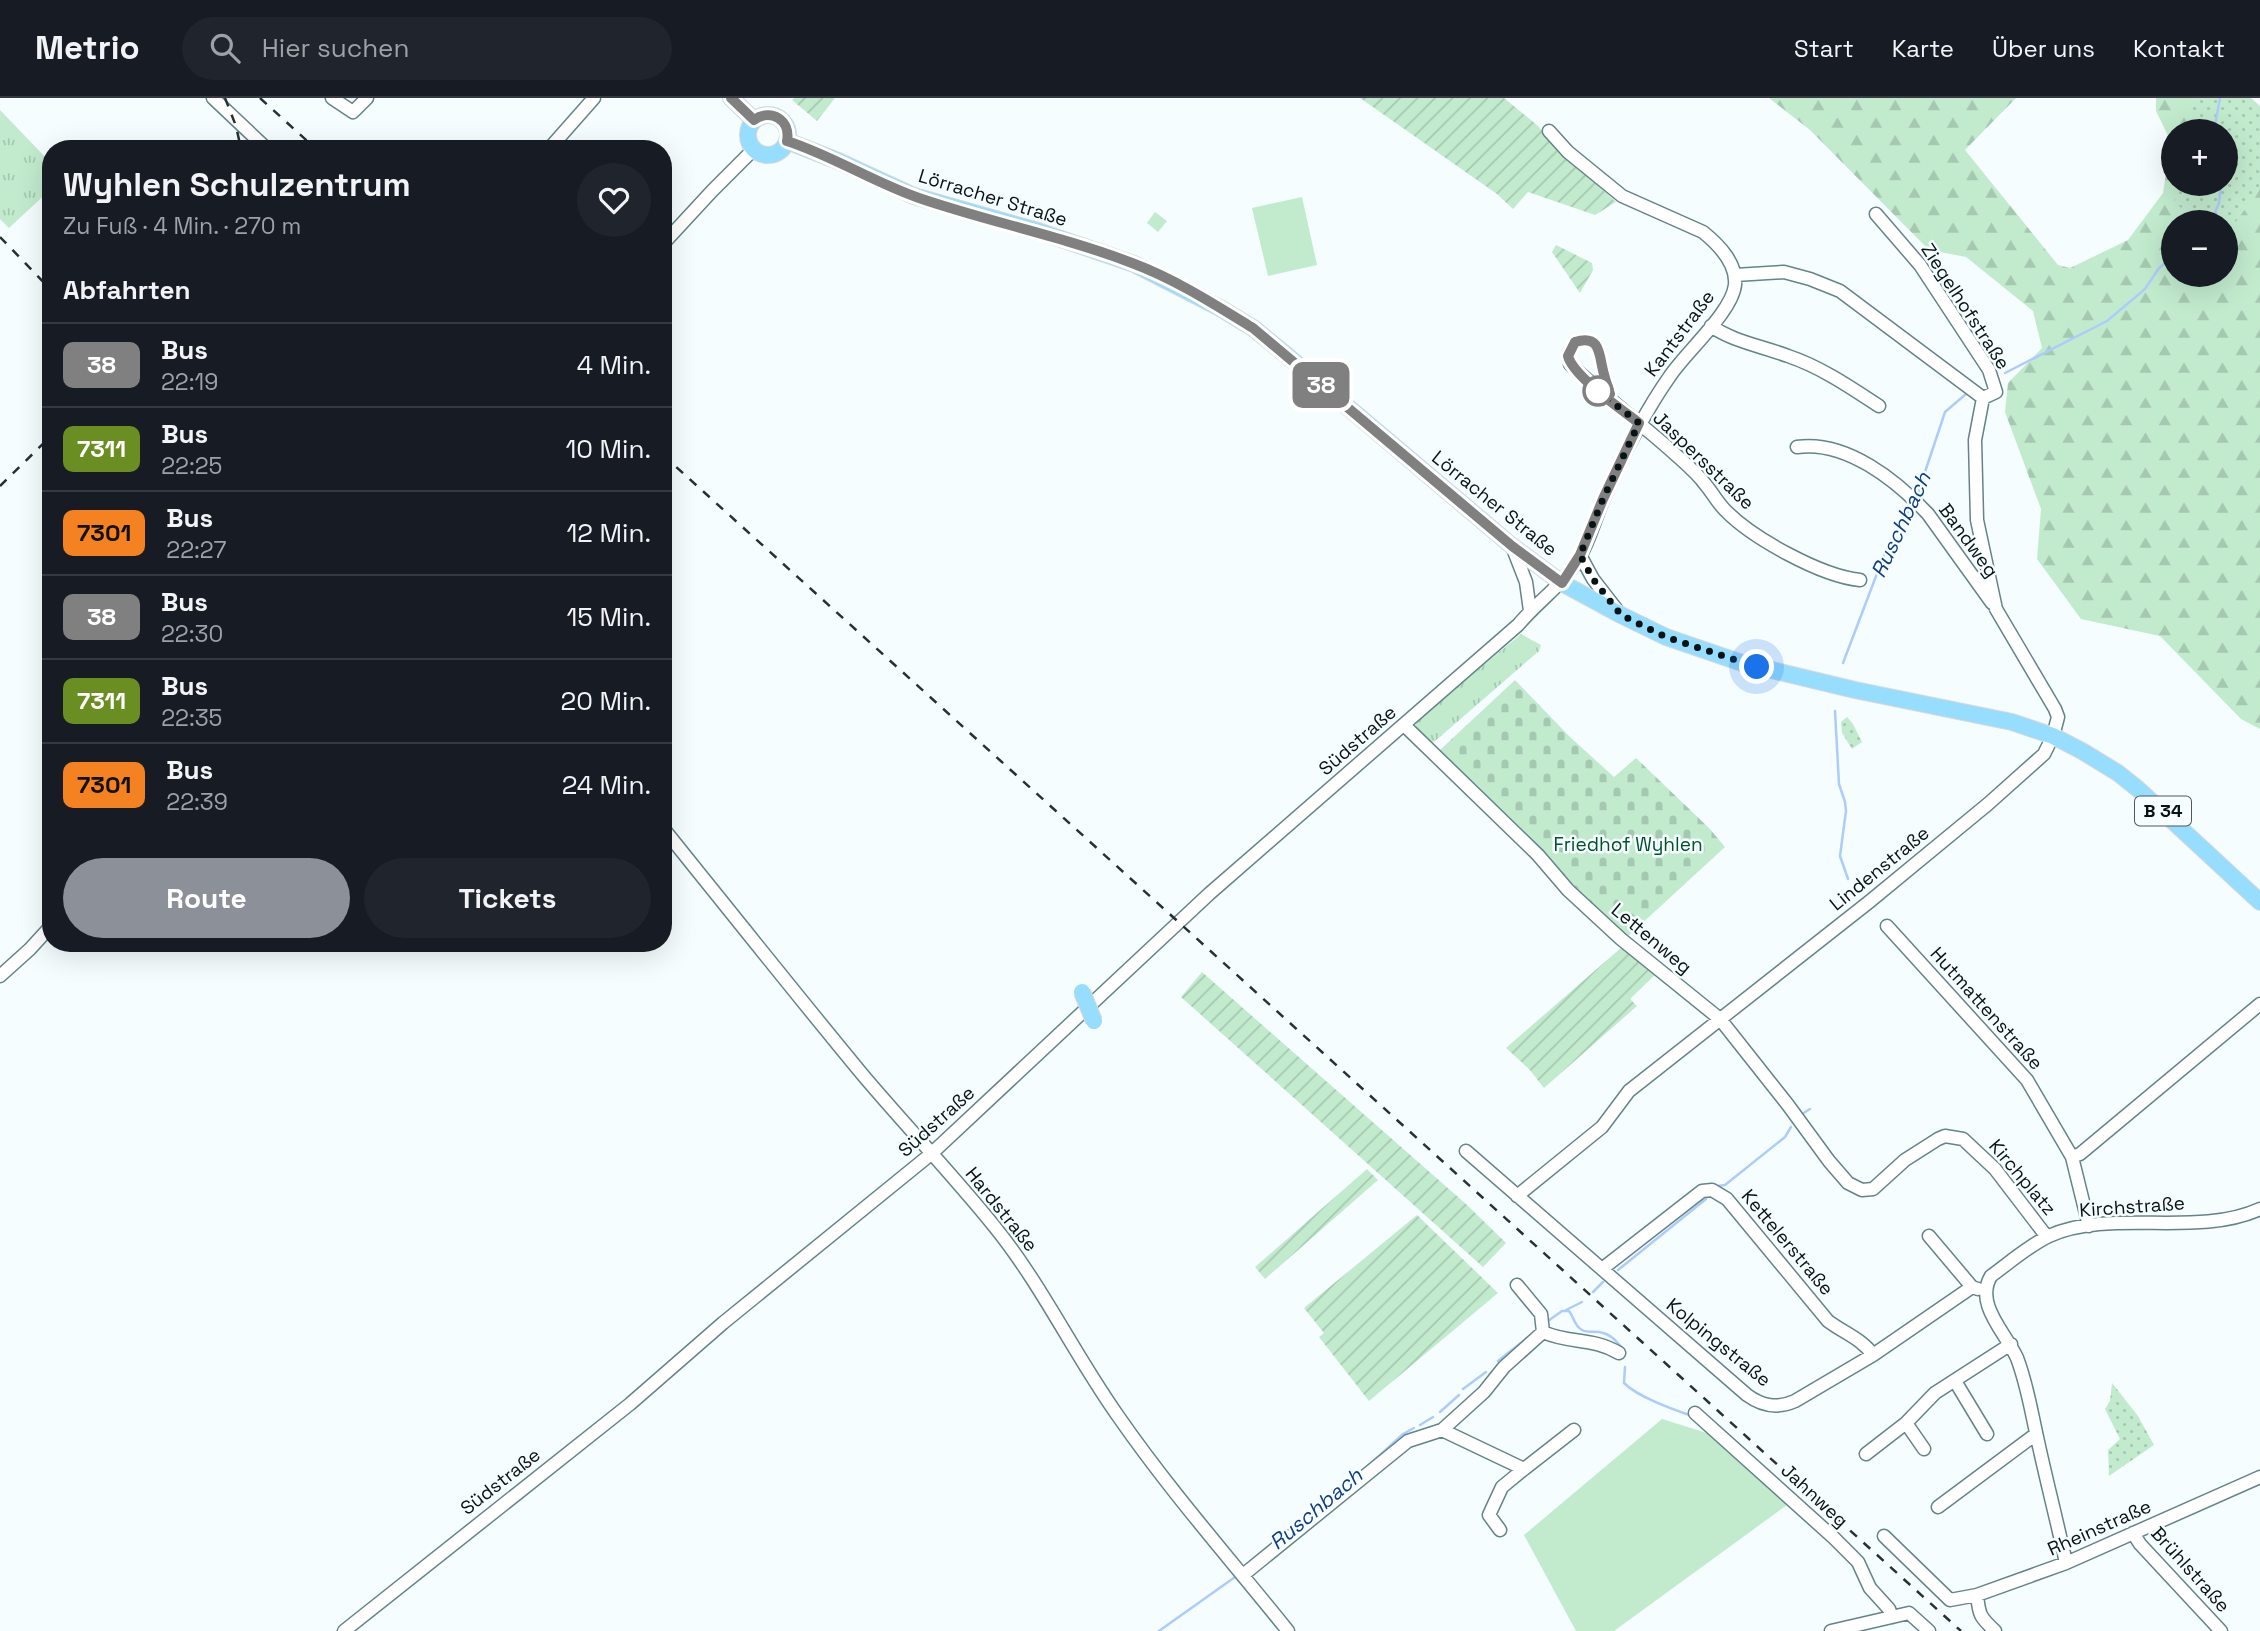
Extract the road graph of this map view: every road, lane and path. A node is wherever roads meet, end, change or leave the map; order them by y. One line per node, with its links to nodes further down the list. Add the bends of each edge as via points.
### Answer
1 (213, 98): 8 (street)
2 (332, 98): 3 (street, via 353,112)
3 (367, 98)
4 (594, 98): 9 (street)
5 (731, 98): 6 (main road)
6 (754, 120): 10 (main road, via 764,115 781,119); 11 (main road, via 748,131)
7 (1549, 131): 14 (street, via 1622,196 1703,232 1722,250)
8 (257, 140)
9 (557, 140)
10 (787, 141): 11 (main road, via 773,154); 21 (main road, Lörracher Straße / B 34, via 915,196 1102,252 1189,290 1253,328)
11 (754, 149): 13 (street)
12 (1876, 214): 17 (street, Ziegelhofstraße, via 1920,265 1989,370 1996,392)
13 (672, 234)
14 (1734, 275): 15 (street, Kantstraße, via 1731,298); 17 (street, via 1784,272 1840,291)
15 (1711, 326): 18 (street, via 1728,337 1814,367); 19 (street, Kantstraße, via 1671,373)
16 (1570, 364): 19 (street, Jaspersstraße)
17 (1983, 398): 23 (street, Ziegelhofstraße, via 1975,440 1975,477 1977,520)
18 (1879, 406)
19 (1639, 423): 22 (street, Kantstraße); 25 (street, Jaspersstraße, via 1749,530 1788,554 1844,579)
20 (1797, 447): 24 (street, Bandweg, via 1829,448 1877,470 1918,503)
21 (1512, 546): 26 (main road, Lörracher Straße / B 34); 28 (street, via 1526,582)
22 (1580, 555): 26 (street, Kantstraße); 29 (street)
23 (1987, 569): 24 (street, via 1983,578); 27 (street, Ziegelhofstraße)
24 (1974, 579): 27 (street, Bandweg)
25 (1860, 580)
26 (1562, 583): 28 (street, Südstraße); 29 (main road, Lörracher Straße / B 34)
27 (1996, 609): 31 (street, Ziegelhofstraße, via 2055,709 2058,717)
28 (1530, 611): 30 (street, Südstraße)
29 (1621, 615): 31 (main road, Lörracher Straße / B 34, via 1666,637 1742,663 2012,722)
30 (1404, 725): 39 (street, Lettenweg, via 1568,890); 42 (street, Südstraße, via 1209,894)
31 (2053, 736): 33 (main road, Lörracher Straße / B 34, via 2138,789); 39 (street, Lindenstraße, via 2044,754 1988,804)
32 (672, 839): 42 (street, Hardstraße)
33 (2260, 902)
34 (1887, 926): 43 (street, Hutmattenstraße, via 2027,1080)
35 (42, 935): 36 (street)
36 (0, 976)
37 (1082, 992): 40 (main road, bridge)
38 (2260, 1004): 43 (street)
39 (1720, 1019): 44 (street, Lettenweg, via 1829,1161); 45 (street, Lindenstraße, via 1629,1091 1602,1127)
40 (1094, 1021)
41 (1466, 1151): 45 (street, Kolpingstraße)
42 (931, 1154): 74 (street, Hardstraße, via 1021,1261 1118,1416); 77 (street, Südstraße, via 630,1404)
43 (2072, 1157): 47 (street, Hutmattenstraße)
44 (1862, 1190): 49 (street, Kirchplatz, via 1881,1184 1905,1160 1938,1139 1963,1139 1995,1170)
45 (1517, 1196): 50 (street, Kolpingstraße)
46 (2260, 1209): 47 (street, Kirchstraße, via 2220,1221)
47 (2089, 1226): 49 (street, Kirchstraße)
48 (1929, 1236): 52 (street)
49 (2047, 1237): 53 (street, Kirchstraße, via 1991,1276)
50 (1602, 1269): 57 (street, Kolpingstraße, via 1762,1404 1788,1404); 57 (street, Kettelerstraße, via 1702,1191 1712,1190 1727,1199 1828,1321 1865,1342)
51 (1517, 1285): 54 (street, via 1541,1314)
52 (1972, 1287): 53 (street); 57 (street, Kolpingstraße)
53 (1985, 1291): 55 (street, via 1987,1306)
54 (1543, 1332): 56 (street, via 1600,1343); 61 (street)
55 (2011, 1344): 58 (street); 64 (street, via 2025,1379)
56 (1619, 1353)
57 (1873, 1354)
58 (1955, 1381): 60 (street, via 1935,1393); 63 (street)
59 (1695, 1413): 76 (street, Jahnweg, via 1858,1562)
60 (1906, 1423): 65 (street); 66 (street)
61 (1442, 1430): 67 (street); 74 (street, via 1408,1441)
62 (1574, 1430): 67 (street)
63 (1987, 1434)
64 (2036, 1434): 69 (street); 73 (street)
65 (1924, 1449)
66 (1866, 1454)
67 (1524, 1469): 70 (street, via 1502,1487 1489,1515)
68 (2259, 1480): 71 (street, Rheinstraße)
69 (1938, 1507)
70 (1500, 1530)
71 (2133, 1533): 73 (street, Rheinstraße); 82 (street, Brühlstraße)
72 (1884, 1536): 75 (street, Rheinstraße, via 1950,1600)
73 (2066, 1563): 75 (street, Rheinstraße)
74 (1244, 1575): 78 (street, Hardstraße)
75 (1977, 1595): 81 (street, via 1978,1612)
76 (1892, 1617): 79 (street); 80 (street, via 1909,1613)
77 (344, 1631)
78 (1288, 1631)
79 (1831, 1631)
80 (1929, 1631)
81 (1995, 1631)
82 (2221, 1631)

